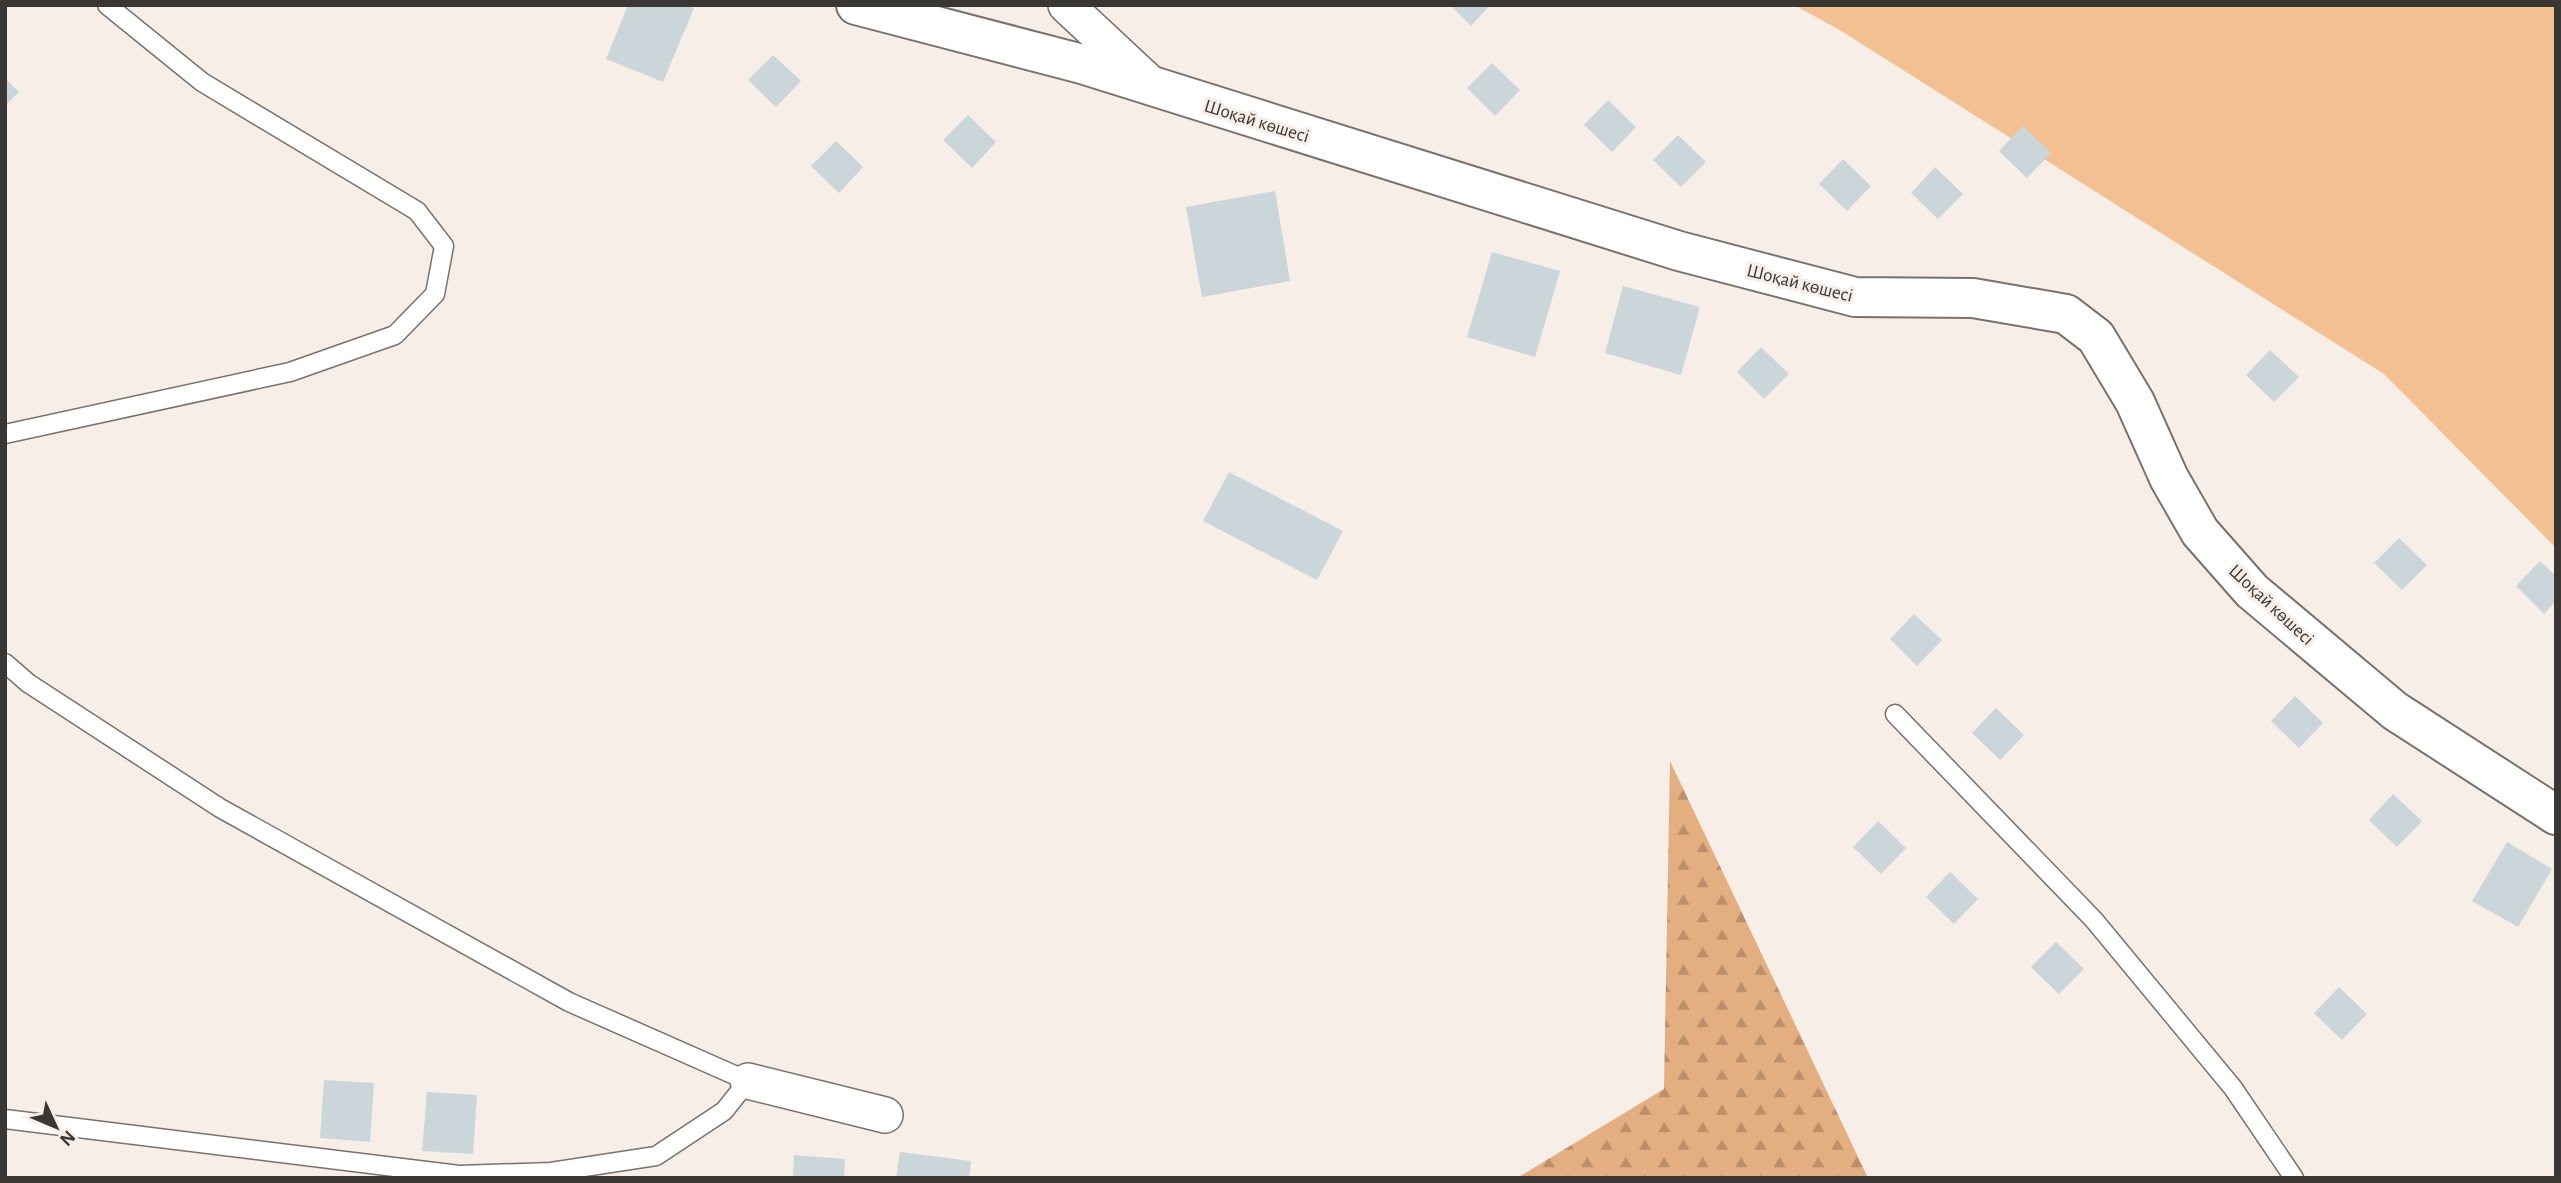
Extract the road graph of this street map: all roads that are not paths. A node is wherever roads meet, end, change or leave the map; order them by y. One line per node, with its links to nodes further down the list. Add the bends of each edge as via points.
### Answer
1 (107, 5): 5 (lane, via 202,82 417,211 444,246 435,294 395,335 290,372)
2 (856, 5): 4 (street, Шоқай көшесі, via 1082,64)
3 (1066, 5): 4 (street)
4 (1155, 88): 8 (street, Шоқай көшесі, via 1679,251 1855,297 1973,298 2066,314 2096,337 2135,402 2169,478 2200,532 2252,591 2395,711)
5 (5, 434)
6 (5, 663): 9 (lane, via 220,808 569,1002)
7 (1895, 714): 12 (lane, via 2094,920 2233,1088)
8 (2556, 815)
9 (748, 1082): 10 (street); 11 (lane, via 724,1111 656,1156 551,1172 459,1175)
10 (885, 1115)
11 (5, 1119)
12 (2294, 1178)

